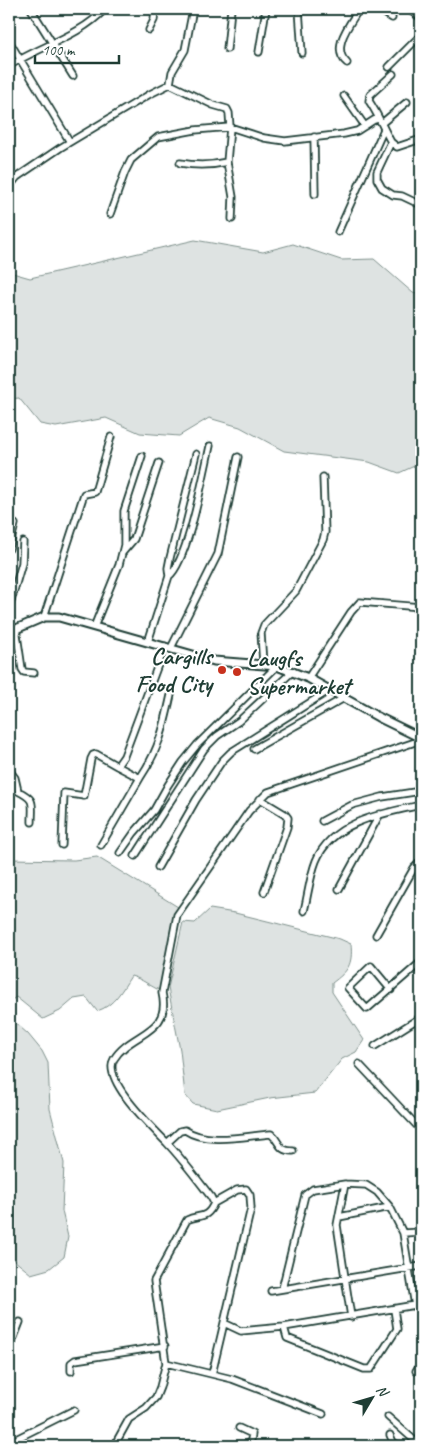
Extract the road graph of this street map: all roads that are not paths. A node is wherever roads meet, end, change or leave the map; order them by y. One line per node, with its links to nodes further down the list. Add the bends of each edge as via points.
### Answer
1 (31, 9): 16 (street)
2 (105, 9): 16 (street)
3 (156, 9): 13 (street)
4 (193, 9): 26 (street, via 185,50 172,72)
5 (231, 9): 17 (street)
6 (266, 9): 18 (street)
7 (299, 9): 19 (street)
8 (359, 9): 21 (street, via 341,40 342,59)
9 (378, 9): 11 (street)
10 (408, 9): 12 (street)
11 (392, 18)
12 (421, 18)
13 (149, 30)
14 (421, 35): 23 (street)
15 (9, 41): 20 (street)
16 (54, 44): 20 (street); 25 (street)
17 (227, 49)
18 (259, 52)
19 (302, 53)
20 (20, 58): 22 (street); 34 (street)
21 (347, 64)
22 (9, 66)
23 (389, 67)
24 (393, 74): 29 (street, via 370,95 369,101)
25 (74, 76)
26 (170, 84): 31 (street, via 227,109); 34 (street)
27 (344, 96): 30 (street)
28 (407, 102): 29 (street)
29 (381, 123): 30 (street, via 374,120); 35 (street); 43 (street)
30 (364, 126): 32 (street, via 344,134)
31 (230, 127): 32 (street, via 285,141); 36 (street); 41 (street, via 158,137 131,160)
32 (314, 137): 39 (street)
33 (421, 139): 35 (street, via 401,147)
34 (70, 142): 38 (street, via 17,177)
35 (391, 142): 40 (street, via 377,179 382,188 393,195)
36 (227, 162): 37 (street, via 211,166); 42 (street, via 233,197)
37 (180, 163)
38 (9, 187)
39 (315, 194)
40 (421, 205)
41 (110, 214)
42 (232, 219)
43 (338, 232)
44 (111, 437): 58 (street, via 96,492 84,494)
45 (210, 446): 55 (street, via 190,530 181,557)
46 (196, 454): 55 (street, via 170,558)
47 (142, 456): 54 (street, via 124,511)
48 (238, 457): 63 (street, via 218,554)
49 (159, 463): 54 (street, via 134,539)
50 (323, 477): 64 (street, via 323,540 296,591 264,625 261,633)
51 (15, 524): 53 (street)
52 (22, 542): 57 (street, via 22,563)
53 (9, 549)
54 (122, 553): 60 (street)
55 (169, 576): 62 (street)
56 (421, 607): 68 (street, via 360,602)
57 (9, 608)
58 (44, 618): 60 (main road, via 59,617); 61 (main road)
59 (9, 623): 61 (street)
60 (94, 627): 62 (main road)
61 (12, 630): 67 (street, via 22,669)
62 (148, 642): 63 (main road)
63 (168, 647): 64 (main road, via 214,661); 74 (street)
64 (263, 664): 65 (main road)
65 (278, 666): 66 (main road); 85 (street, via 197,745 154,810)
66 (292, 671): 68 (main road); 86 (street, via 204,749)
67 (34, 673)
68 (308, 678): 69 (main road)
69 (330, 690): 71 (main road); 88 (street, via 231,752 222,761)
70 (171, 695): 76 (street, via 162,737 150,765)
71 (344, 698): 72 (main road); 73 (street)
72 (421, 739): 78 (street, via 268,792)
73 (254, 749)
74 (117, 766): 76 (street); 83 (street, via 93,755 84,796 64,794)
75 (9, 770): 82 (street, via 15,778 18,792 31,800)
76 (140, 778): 84 (street)
77 (421, 791): 81 (street, via 352,805)
78 (260, 799): 90 (street, via 288,818); 99 (street, via 177,914 162,993 165,1004 162,1018 126,1046 112,1063 118,1085 132,1107)
79 (421, 805): 80 (street)
80 (380, 814): 89 (street); 91 (street, via 331,838 315,862)
81 (322, 821)
82 (32, 822)
83 (62, 845)
84 (101, 846)
85 (120, 853)
86 (135, 856)
87 (421, 861): 92 (street)
88 (158, 867)
89 (339, 889)
90 (264, 892)
91 (304, 911)
92 (376, 936)
93 (421, 962): 94 (street)
94 (391, 990): 94 (street, via 371,966 348,988 367,1009)
95 (421, 1017): 96 (street)
96 (375, 1046)
97 (360, 1064): 98 (street)
98 (421, 1130)
99 (168, 1143): 100 (street, via 185,1130 205,1139 270,1134 277,1139 280,1148); 102 (street)
100 (293, 1152)
101 (345, 1184): 103 (street, via 366,1185); 104 (street); 110 (street, via 313,1189 305,1195)
102 (214, 1203): 116 (street, via 237,1190 246,1189 250,1195 251,1208); 118 (street, via 201,1218 187,1220 154,1281)
103 (390, 1207): 104 (street); 106 (street)
104 (339, 1217): 109 (street, via 337,1225)
105 (421, 1232): 106 (street)
106 (404, 1233): 108 (street)
107 (421, 1266): 108 (street)
108 (410, 1268): 109 (street); 112 (street)
109 (345, 1279): 110 (street); 114 (street)
110 (282, 1289): 111 (street)
111 (272, 1291)
112 (418, 1305): 113 (street)
113 (394, 1309): 114 (street); 117 (street, via 397,1329 371,1369 287,1338)
114 (351, 1317): 117 (street)
115 (20, 1322): 119 (street)
116 (224, 1323): 117 (street, via 241,1331); 124 (street)
117 (284, 1327)
118 (165, 1346): 120 (street); 122 (street, via 75,1360 71,1363)
119 (9, 1350)
120 (166, 1363): 124 (street); 132 (street, via 156,1397 129,1419)
121 (421, 1363): 123 (street)
122 (71, 1371)
123 (416, 1371)
124 (212, 1374): 126 (street)
125 (74, 1410): 131 (street)
126 (323, 1414)
127 (388, 1417): 135 (street, via 414,1440)
128 (239, 1428): 133 (street, via 252,1434)
129 (9, 1432): 131 (street)
130 (390, 1435): 134 (street)
131 (13, 1444)
132 (114, 1446)
133 (250, 1446)
134 (400, 1446)
135 (414, 1446)

